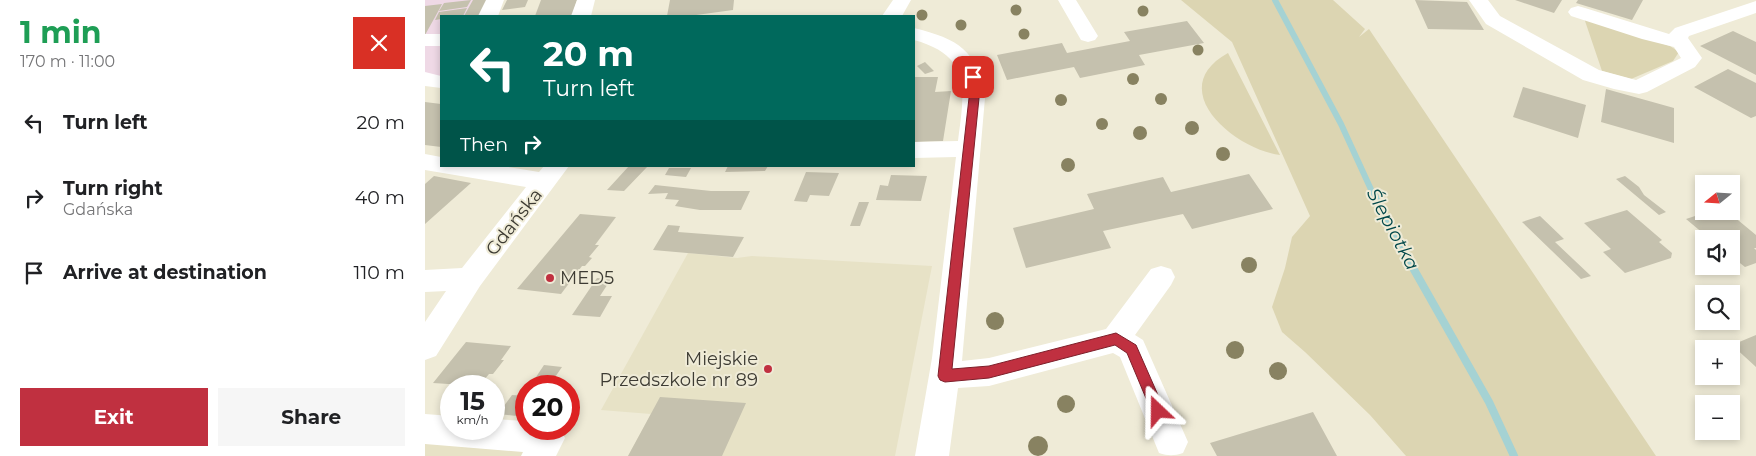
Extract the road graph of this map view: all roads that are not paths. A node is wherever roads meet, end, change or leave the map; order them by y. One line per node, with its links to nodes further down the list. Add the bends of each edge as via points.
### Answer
1 (495, 0): 8 (street)
2 (586, 0): 9 (street)
3 (902, 0): 10 (street)
4 (1067, 0): 12 (street)
5 (1478, 0): 13 (street, via 1488,16 1501,25 1591,75 1631,86 1639,87 1688,64 1692,58)
6 (1756, 7): 13 (street, via 1682,32 1677,37)
7 (1578, 12): 13 (street)
8 (488, 15)
9 (581, 15)
10 (893, 15)
11 (915, 34): 14 (street, via 949,46 964,60 973,77)
12 (1088, 36)
13 (1679, 42)
14 (968, 149): 15 (street); 25 (street)
15 (915, 150)
16 (425, 162): 17 (street)
17 (440, 165)
18 (463, 167): 19 (street)
19 (551, 174): 21 (street, Gdańska)
20 (1161, 277): 23 (street)
21 (470, 278): 22 (street); 24 (street, Gdańska)
22 (425, 281)
23 (1116, 339): 25 (street, via 989,372); 27 (street, via 1132,349)
24 (425, 347)
25 (945, 376): 29 (street)
26 (425, 429): 28 (street, via 547,438)
27 (1171, 442)
28 (538, 456)
29 (932, 456)

